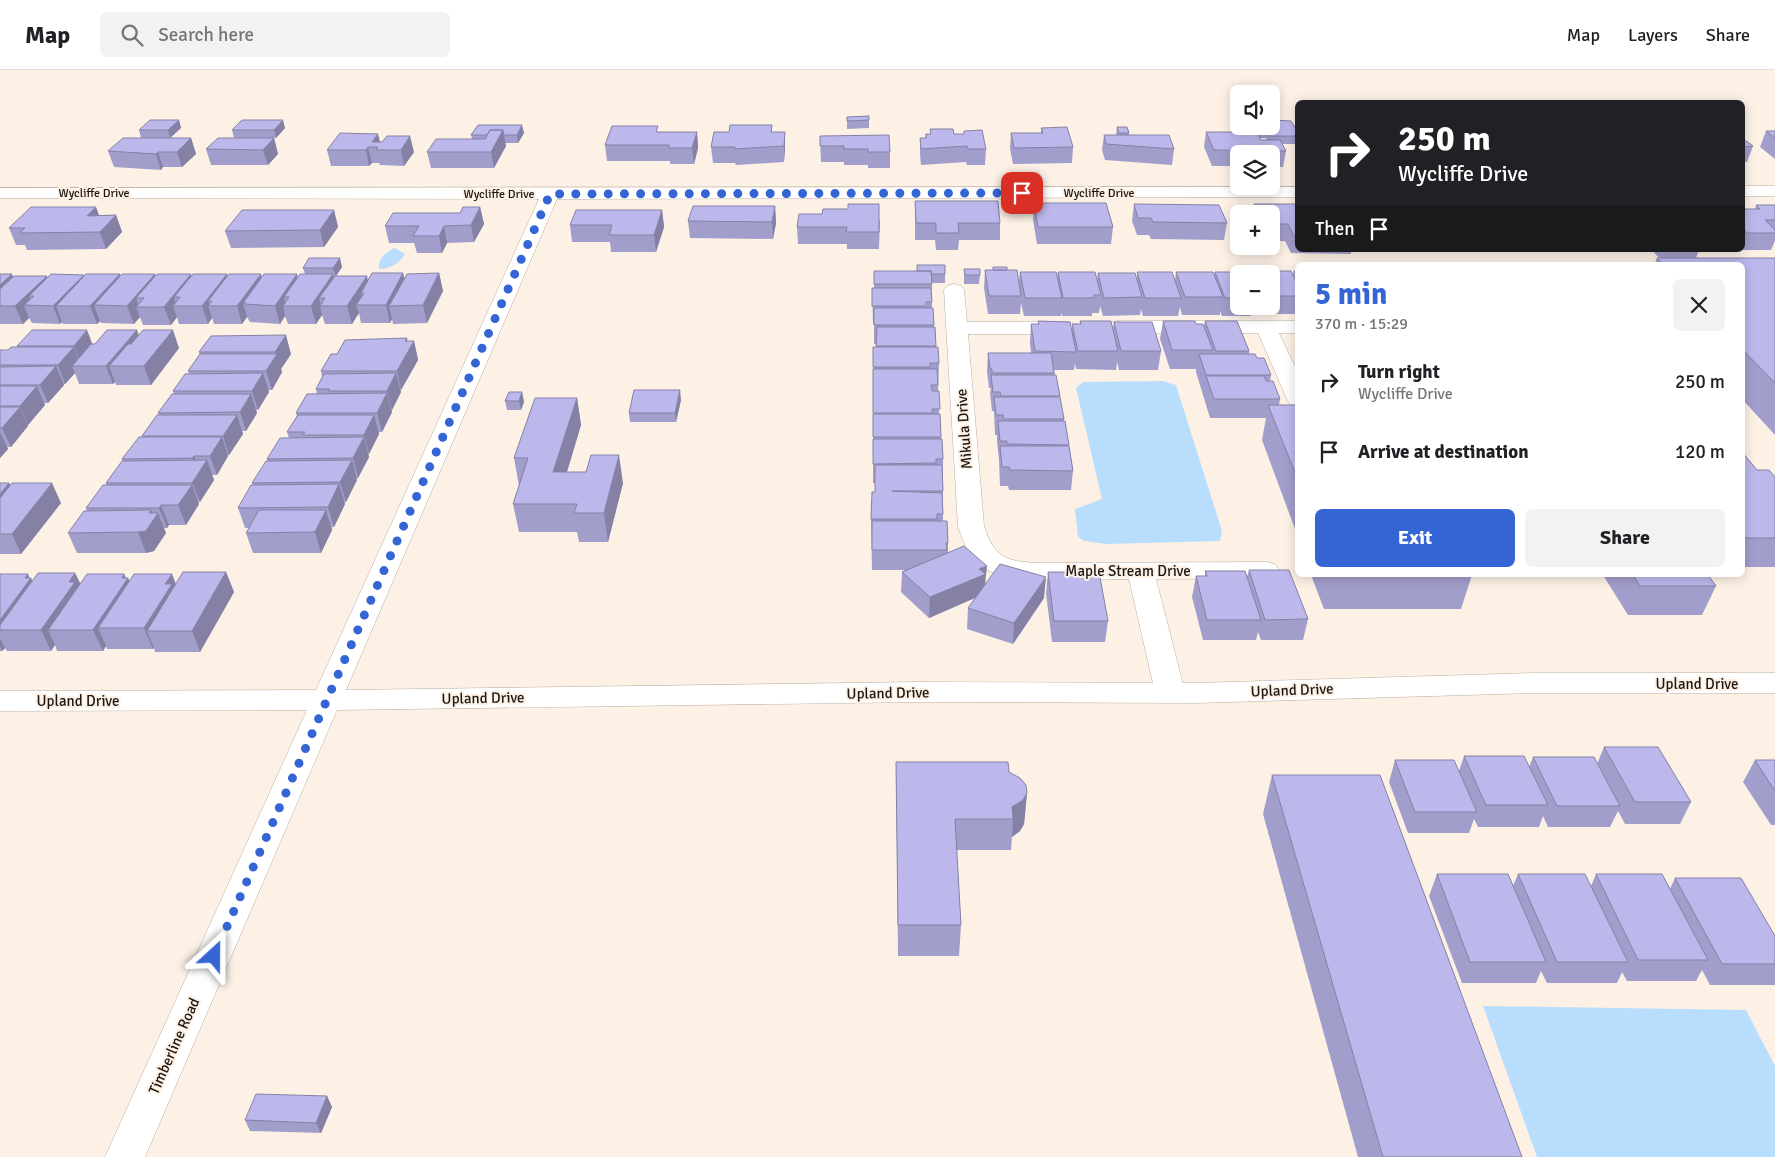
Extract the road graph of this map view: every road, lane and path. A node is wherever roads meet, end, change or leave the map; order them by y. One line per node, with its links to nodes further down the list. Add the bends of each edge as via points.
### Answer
1 (1745, 191): 2 (street)
2 (1775, 191)
3 (1295, 192): 5 (street, Wycliffe Drive)
4 (0, 193): 5 (street, Wycliffe Drive)
5 (550, 194): 16 (street, Timberline Road)
6 (954, 290): 9 (street, Mikula Drive)
7 (1266, 327): 8 (street); 9 (street); 10 (street)
8 (1295, 327)
9 (958, 328): 11 (street, Mikula Drive, via 971,526 975,544)
10 (1295, 392)
11 (992, 562): 13 (street, Maple Stream Drive, via 1013,570)
12 (1266, 570): 13 (street, Maple Stream Drive)
13 (1142, 571): 15 (street)
14 (1775, 684): 15 (street, Upland Drive, via 1534,683)
15 (1170, 692): 16 (street, Upland Drive)
16 (326, 700): 17 (street, Upland Drive); 18 (street, Timberline Road)
17 (0, 701)
18 (125, 1157)

